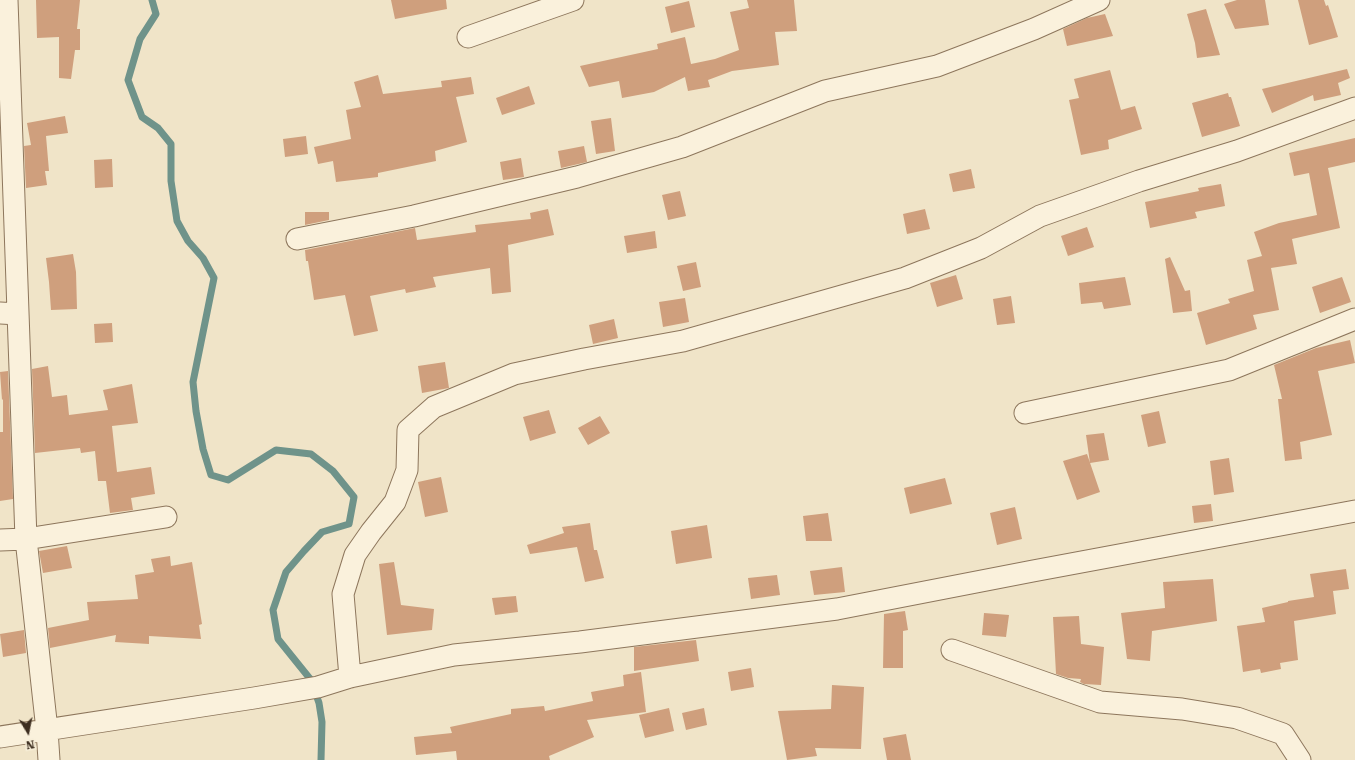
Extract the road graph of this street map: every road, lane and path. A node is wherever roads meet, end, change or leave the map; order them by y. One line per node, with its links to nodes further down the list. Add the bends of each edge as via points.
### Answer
1 (7, 0): 5 (street)
2 (573, 0): 4 (street)
3 (1089, 2): 7 (street, via 1034,30 937,66 825,91 682,147 577,177 414,216)
4 (468, 37)
5 (4, 51): 8 (street)
6 (1355, 108): 16 (street, via 1040,216 981,248 905,278 683,341 514,374 434,407 408,430 407,470 395,502 355,555 343,594)
7 (298, 239)
8 (9, 314): 13 (street)
9 (1355, 319): 10 (street, via 1229,370)
10 (1025, 413)
11 (1355, 511): 16 (street, via 837,609 580,642 454,655)
12 (166, 517): 13 (street)
13 (26, 539): 14 (street); 17 (street)
14 (0, 540)
15 (952, 650): 20 (street, via 1100,702 1182,709 1237,718 1283,734)
16 (350, 677): 17 (street, via 318,687)
17 (48, 730): 18 (street); 19 (street)
18 (0, 737)
19 (49, 760)
20 (1300, 760)

